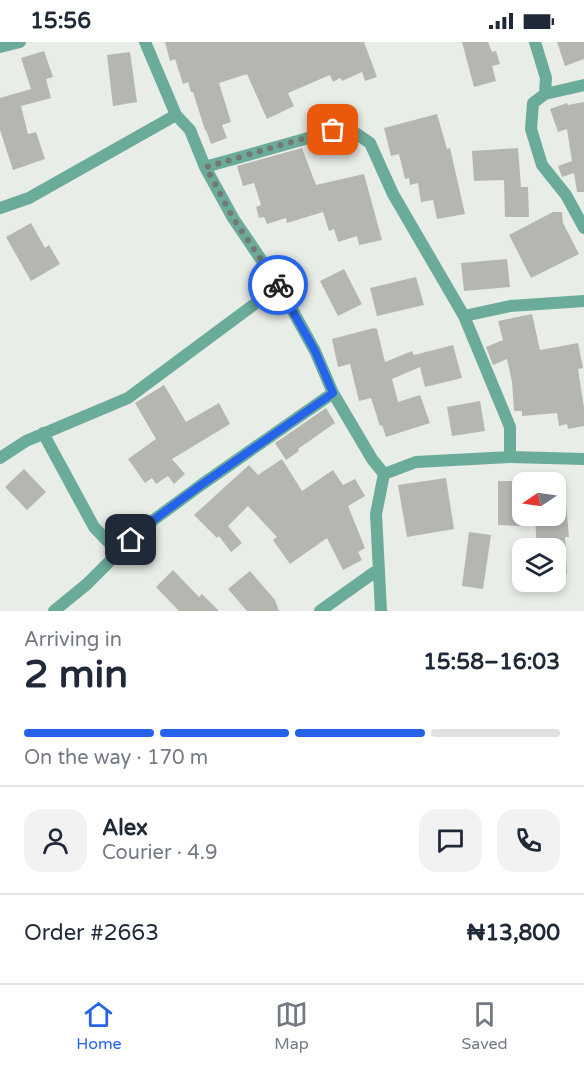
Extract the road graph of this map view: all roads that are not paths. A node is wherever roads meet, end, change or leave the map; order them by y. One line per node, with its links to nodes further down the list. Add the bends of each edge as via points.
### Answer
1 (20, 42): 4 (street)
2 (145, 42): 7 (street)
3 (535, 42): 6 (street, via 546,78)
4 (0, 47)
5 (584, 85): 6 (street)
6 (545, 94): 10 (street, via 533,103 531,129 543,165)
7 (176, 115): 8 (street, via 190,130); 9 (street, via 29,198)
8 (206, 167): 11 (street, via 233,218); 13 (street, via 333,130 351,130 370,143 393,194)
9 (0, 208)
10 (584, 228)
11 (279, 286): 14 (street); 15 (street, via 128,398)
12 (584, 301): 13 (street, via 510,306)
13 (464, 316): 16 (street, via 510,427)
14 (333, 393): 19 (street); 20 (street, via 144,527)
15 (44, 433): 17 (street); 20 (street, via 94,527)
16 (510, 457): 18 (street); 19 (street, via 417,462)
17 (0, 458)
18 (584, 459)
19 (384, 474): 21 (street, via 376,514)
20 (119, 553): 22 (street)
21 (379, 569): 23 (street); 24 (street)
22 (54, 611)
23 (320, 611)
24 (381, 611)

